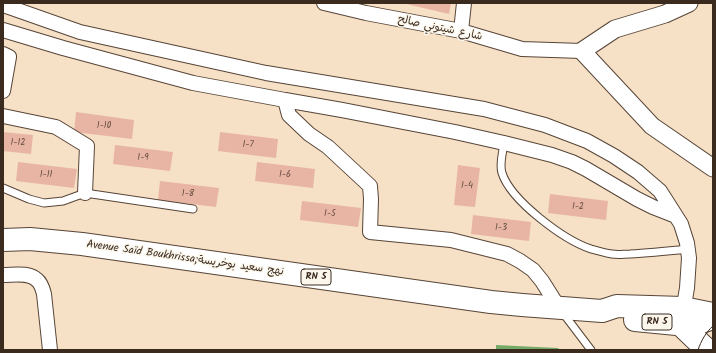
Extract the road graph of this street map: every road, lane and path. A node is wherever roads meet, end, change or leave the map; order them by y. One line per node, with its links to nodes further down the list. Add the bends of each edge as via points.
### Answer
1 (324, 3): 6 (street, شارع شيتوني صالح, via 366,14)
2 (464, 3): 6 (street)
3 (689, 3): 7 (street, via 665,14 615,29)
4 (3, 5): 12 (street, via 80,32 266,73 484,109 545,125)
5 (3, 30): 10 (street, via 193,83)
6 (461, 31): 7 (street, شارع شيتوني صالح, via 522,50)
7 (582, 51): 15 (street, via 652,126)
8 (3, 54): 9 (street, via 9,57)
9 (3, 91)
10 (285, 100): 13 (street); 25 (street, via 289,115 370,186 370,232 451,240 507,254 533,270)
11 (3, 116): 17 (street, via 56,128 87,146)
12 (587, 141): 14 (street); 19 (street, via 614,156 655,186)
13 (504, 143): 14 (street); 23 (lane, via 502,171 506,184 536,214 570,239 590,249 613,254)
14 (572, 162): 19 (street, via 637,199)
15 (713, 168)
16 (3, 188): 17 (lane, via 44,203 63,201)
17 (85, 194): 18 (lane)
18 (193, 209)
19 (676, 216): 23 (street)
20 (3, 227): 21 (main road, Avenue Saïd Boukhrissa;نهج سعيد بوخريسة)
21 (30, 239): 22 (main road, Avenue Saïd Boukhrissa;نهج سعيد بوخريسة); 25 (main road, Avenue Saïd Boukhrissa;نهج سعيد بوخريسة / RN 5, via 82,244 491,302)
22 (3, 240)
23 (688, 249): 27 (street, via 689,271)
24 (3, 276): 29 (street, via 28,276 42,286)
25 (559, 308): 27 (main road, Avenue Saïd Boukhrissa;نهج سعيد بوخريسة / RN 5, via 602,311 621,318); 30 (lane)
26 (713, 314): 27 (main road, Avenue Saïd Boukhrissa;نهج سعيد بوخريسة / RN 5)
27 (682, 317): 28 (main road, Avenue Saïd Boukhrissa;نهج سعيد بوخريسة / RN 5, via 692,325); 31 (main road)
28 (713, 318)
29 (50, 350)
30 (591, 350)
31 (707, 350)

